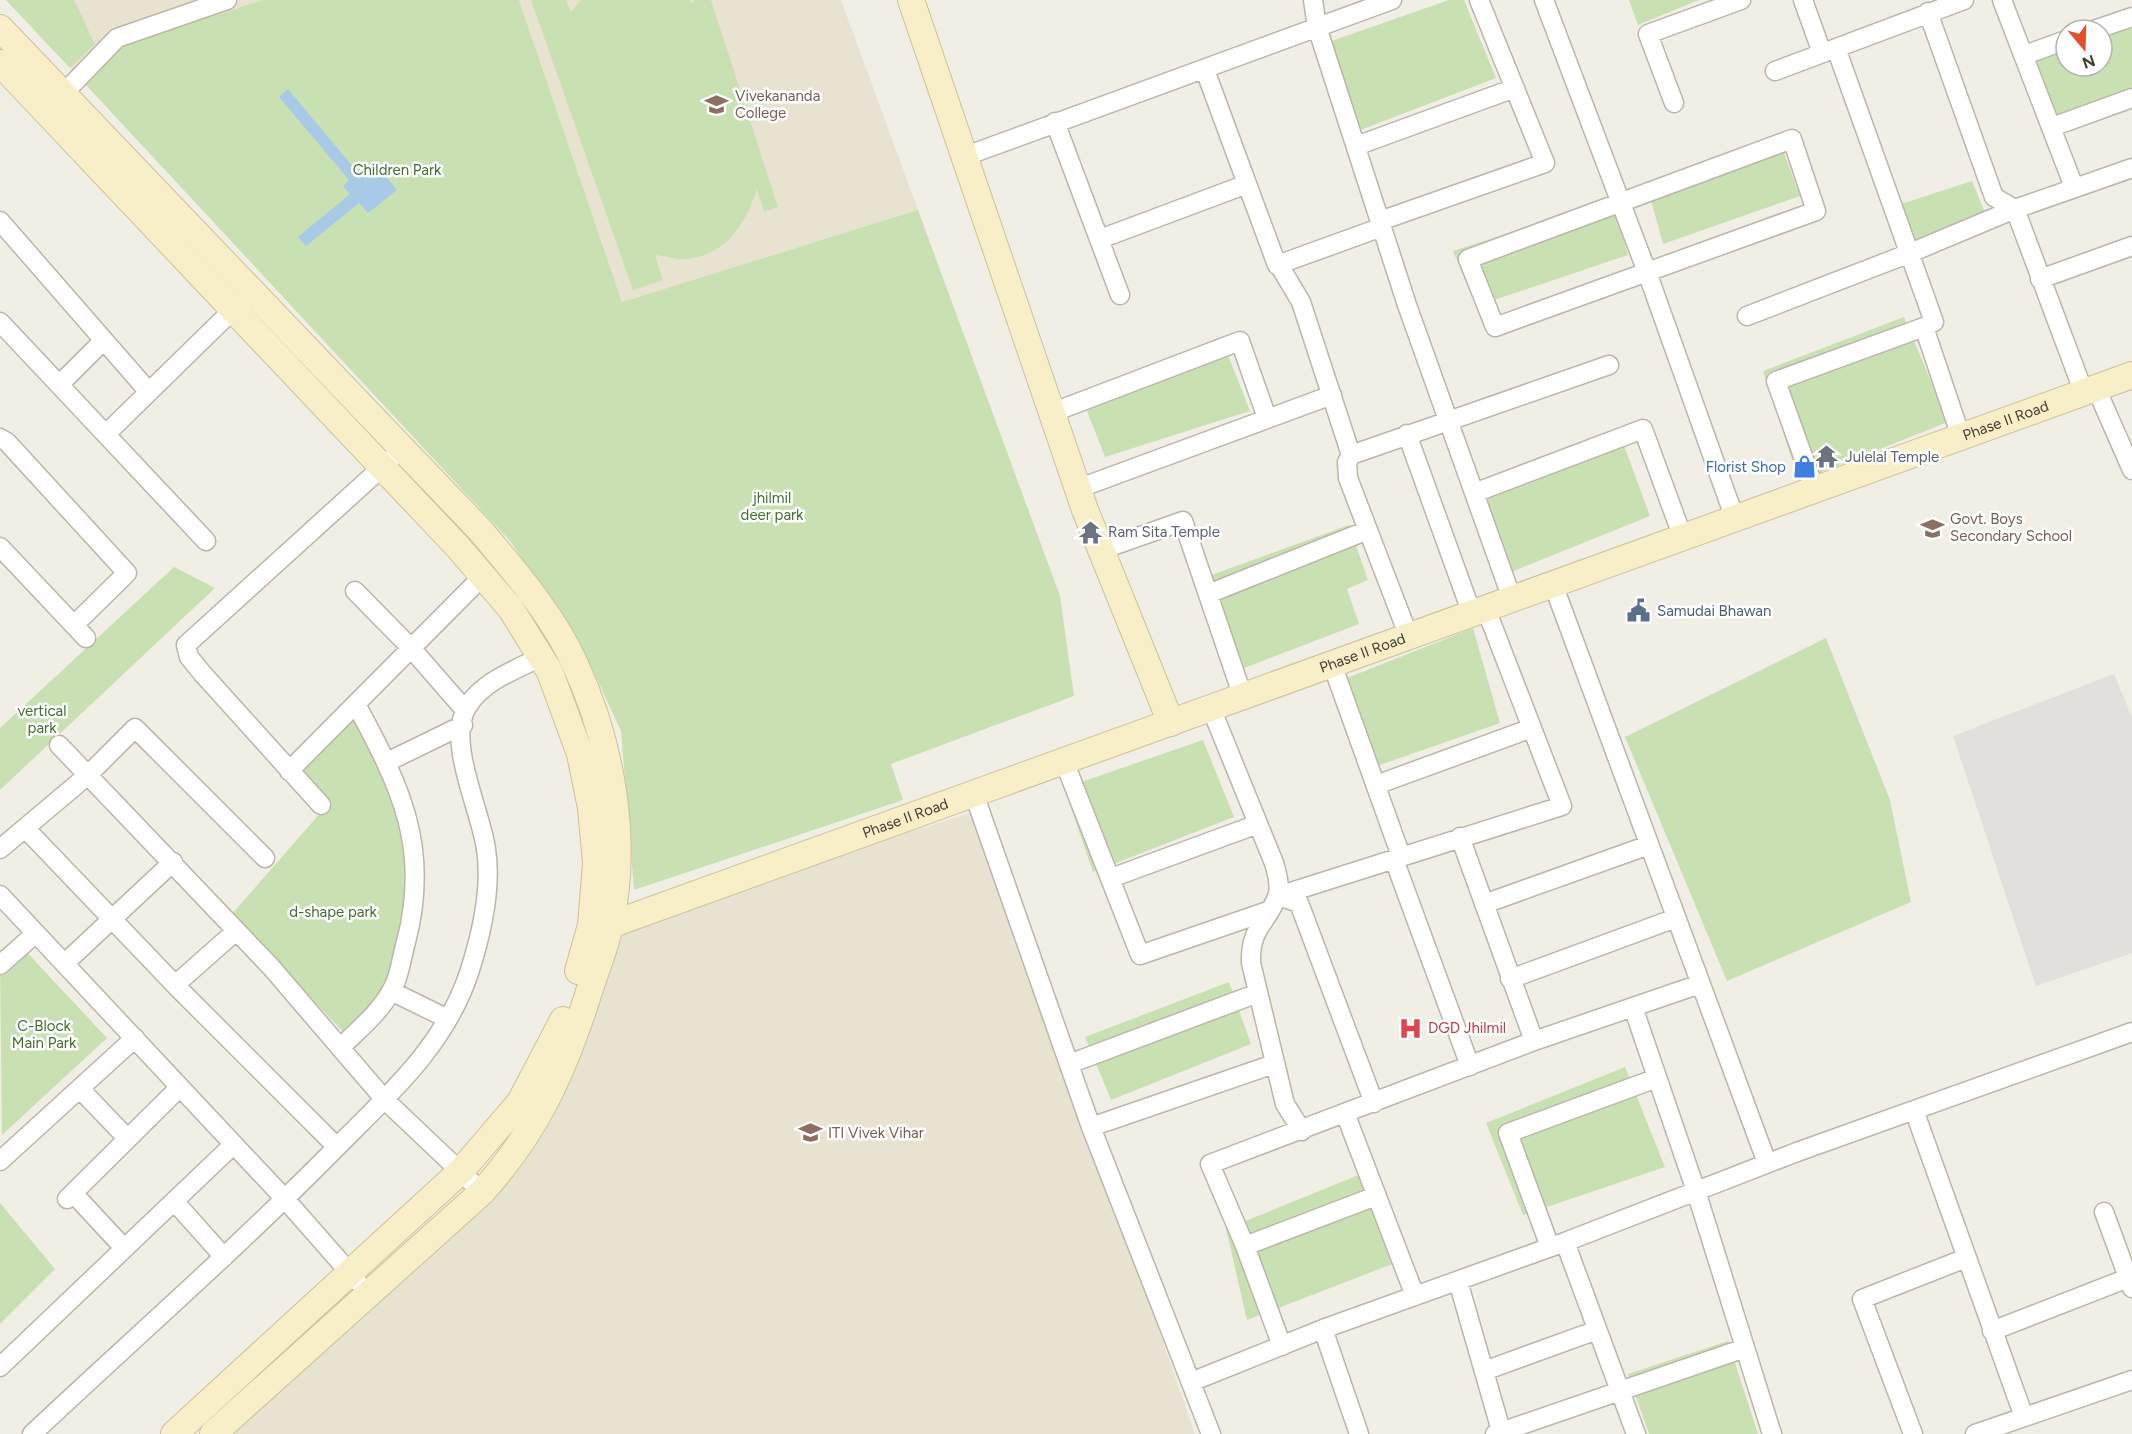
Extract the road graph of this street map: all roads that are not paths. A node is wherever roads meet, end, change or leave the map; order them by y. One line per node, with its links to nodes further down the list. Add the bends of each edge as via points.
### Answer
1 (227, 0): 23 (street, via 117,38)
2 (911, 0): 29 (street)
3 (1313, 0): 14 (street)
4 (1392, 0): 14 (street)
5 (1479, 0): 22 (street)
6 (1544, 0): 33 (street)
7 (1741, 0): 25 (street, via 1648,34)
8 (1803, 0): 17 (street)
9 (1964, 0): 11 (street)
10 (2002, 0): 18 (street)
11 (1928, 12): 17 (street); 34 (street, via 1994,196)
12 (2132, 16): 13 (street)
13 (2114, 23)
14 (1317, 27): 20 (street); 28 (street)
15 (0, 28): 23 (street)
16 (2054, 44): 18 (street)
17 (1829, 50): 21 (street); 39 (street)
18 (2025, 55): 27 (street)
19 (0, 63): 45 (street)
20 (1205, 70): 26 (street); 31 (street)
21 (1775, 71)
22 (1515, 88): 28 (street); 36 (street, via 1545,164)
23 (63, 94): 43 (street)
24 (2132, 98): 27 (street)
25 (1674, 103)
26 (1055, 122): 29 (street); 37 (street)
27 (2052, 127): 32 (street)
28 (1356, 146): 36 (street)
29 (963, 157): 56 (street)
30 (2132, 168): 32 (street)
31 (1247, 184): 37 (street); 40 (street)
32 (2074, 187): 34 (street)
33 (1620, 202): 41 (street); 41 (street, via 1468,259 1496,327); 41 (street, via 1792,139 1816,211)
34 (2015, 209): 39 (street); 42 (street)
35 (0, 221): 49 (street)
36 (1381, 224): 40 (street); 58 (street)
37 (1100, 239): 44 (street)
38 (2132, 246): 42 (street)
39 (1910, 254): 46 (street); 48 (street, via 1934,322)
40 (1279, 264): 55 (street, via 1301,302)
41 (1647, 272): 70 (street)
42 (2040, 279): 53 (street)
43 (252, 292): 45 (street); 63 (street)
44 (1120, 295)
45 (234, 310): 54 (street); 65 (street)
46 (1747, 316)
47 (1, 325): 52 (street)
48 (1924, 327): 61 (street); 68 (street, via 1776,381)
49 (104, 340): 52 (street); 54 (street)
50 (1610, 365): 58 (street)
51 (2132, 375): 53 (street, Phase II Road)
52 (59, 385): 59 (street)
53 (2090, 390): 61 (street, Phase II Road); 66 (street)
54 (149, 392): 59 (street)
55 (1332, 395): 57 (street); 64 (street)
56 (1051, 413): 57 (street, via 1240,341); 67 (street)
57 (1268, 418): 67 (street)
58 (1448, 419): 60 (street); 69 (street)
59 (106, 434): 73 (street)
60 (1407, 434): 64 (street); 81 (street)
61 (1961, 437): 68 (street, Phase II Road)
62 (0, 438): 74 (street, via 127,573 80,631)
63 (402, 449): 65 (street); 114 (street, via 481,531 532,593 575,663 606,751 618,865)
64 (1351, 455): 71 (street, via 1347,462 1348,478)
65 (382, 467): 76 (street); 95 (street, via 186,645 195,665)
66 (2132, 470)
67 (1077, 489): 75 (street)
68 (1815, 490): 70 (street, Phase II Road)
69 (1474, 493): 72 (street, via 1643,429); 80 (street)
70 (1735, 519): 72 (street, Phase II Road)
71 (1368, 530): 79 (street); 82 (street)
72 (1683, 538): 77 (street, Phase II Road)
73 (206, 541)
74 (0, 547)
75 (1101, 550): 79 (street, via 1183,521); 90 (street)
76 (483, 576): 83 (street); 84 (street, via 511,609)
77 (1553, 584): 80 (street, Phase II Road); 103 (street)
78 (355, 591): 83 (street)
79 (1208, 594): 86 (street)
80 (1512, 599): 81 (street, Phase II Road)
81 (1479, 611): 82 (street, Phase II Road); 91 (street)
82 (1409, 637): 85 (street, Phase II Road)
83 (411, 648): 87 (street); 89 (street)
84 (541, 657): 89 (street, via 477,693); 114 (street, via 580,754 591,808)
85 (1332, 664): 86 (street, Phase II Road); 97 (street)
86 (1243, 697): 88 (street, Phase II Road)
87 (356, 704): 94 (street); 95 (street)
88 (1211, 708): 90 (street, Phase II Road); 100 (street)
89 (464, 718): 94 (street); 125 (street, via 460,741 487,850 488,879 469,973)
90 (1171, 723): 93 (street, Phase II Road)
91 (1532, 728): 97 (street); 102 (street, via 1562,806)
92 (59, 745): 96 (street)
93 (1064, 761): 98 (street, Phase II Road); 108 (street)
94 (387, 762): 122 (street, via 411,830 414,862 413,917)
95 (289, 771): 99 (street)
96 (88, 775): 101 (street); 106 (street, via 135,728); 107 (street)
97 (1377, 785): 105 (street)
98 (974, 794): 114 (street, Phase II Road); 130 (street)
99 (321, 805)
100 (1258, 824): 108 (street); 110 (street, via 1274,863)
101 (25, 828): 104 (street); 113 (street)
102 (1460, 837): 105 (street); 111 (street)
103 (1649, 845): 111 (street); 112 (street)
104 (0, 849)
105 (1401, 856): 110 (street); 132 (street, via 1395,862)
106 (266, 858)
107 (173, 862): 113 (street); 115 (street)
108 (1111, 878): 110 (street, via 1140,955)
109 (0, 895): 116 (street)
110 (1273, 904): 123 (street, via 1251,946); 137 (street, via 1299,903)
111 (1484, 904): 119 (street)
112 (1676, 918): 119 (street); 120 (street)
113 (112, 919): 117 (street); 121 (street)
114 (601, 925): 147 (street, via 561,1028 520,1102); 149 (street, via 575,1035 541,1114)
115 (236, 931): 121 (street); 129 (street)
116 (36, 933): 117 (street); 118 (street)
117 (65, 963): 127 (street)
118 (0, 965)
119 (1510, 979): 128 (street)
120 (1700, 984): 124 (street); 146 (street)
121 (175, 985): 144 (street)
122 (391, 991): 125 (street); 129 (street, via 380,1009)
123 (1258, 993): 130 (street); 131 (street)
124 (1633, 1007): 128 (street); 133 (street)
125 (448, 1018): 136 (street, via 441,1033)
126 (2132, 1032): 138 (street)
127 (135, 1038): 134 (street); 135 (street)
128 (1534, 1041): 132 (street)
129 (340, 1048): 136 (street)
130 (1069, 1064): 140 (street)
131 (1274, 1064): 140 (street); 141 (street, via 1285,1104)
132 (1470, 1066): 137 (street)
133 (1657, 1078): 148 (street); 154 (street, via 1508,1133)
134 (180, 1087): 142 (street); 143 (street)
135 (80, 1089): 142 (street); 145 (street)
136 (385, 1100): 144 (street); 147 (street)
137 (1374, 1102): 139 (street)
138 (1914, 1110): 146 (street); 158 (street)
139 (1345, 1113): 141 (street); 150 (street)
140 (1090, 1127): 172 (street)
141 (1302, 1131): 155 (street, via 1210,1164)
142 (128, 1138): 156 (street, via 70,1196)
143 (233, 1144): 151 (street); 152 (street)
144 (337, 1147): 151 (street)
145 (0, 1161)
146 (1767, 1163): 148 (street)
147 (461, 1171): 149 (street); 159 (street)
148 (1696, 1191): 154 (street); 168 (street)
149 (482, 1192): 162 (street)
150 (1376, 1196): 155 (street); 163 (street)
151 (285, 1199): 157 (street); 159 (street)
152 (174, 1202): 156 (street); 157 (street)
153 (2104, 1212): 161 (street)
154 (1558, 1245): 160 (street); 165 (street)
155 (1245, 1246): 167 (street)
156 (124, 1248): 169 (street)
157 (224, 1257): 176 (street)
158 (1966, 1258): 166 (street); 183 (street, via 1862,1299)
159 (350, 1274): 162 (street); 177 (street)
160 (1458, 1281): 163 (street); 170 (street)
161 (2130, 1283): 166 (street)
162 (369, 1294): 178 (street)
163 (1415, 1296): 164 (street)
164 (1323, 1329): 167 (street); 180 (street)
165 (1597, 1330): 170 (street); 173 (street)
166 (1992, 1331): 174 (street)
167 (1282, 1346): 172 (street)
168 (1745, 1348): 173 (street); 182 (street)
169 (0, 1367)
170 (1484, 1371): 175 (street)
171 (2132, 1380): 174 (street)
172 (1191, 1383): 179 (street)
173 (1619, 1389): 175 (street); 181 (street)
174 (2024, 1417): 184 (street)
175 (1500, 1433)
176 (32, 1434)
177 (174, 1434)
178 (213, 1434)
179 (1210, 1434)
180 (1359, 1434)
181 (1636, 1434)
182 (1772, 1434)
183 (1912, 1434)
184 (1976, 1434)

